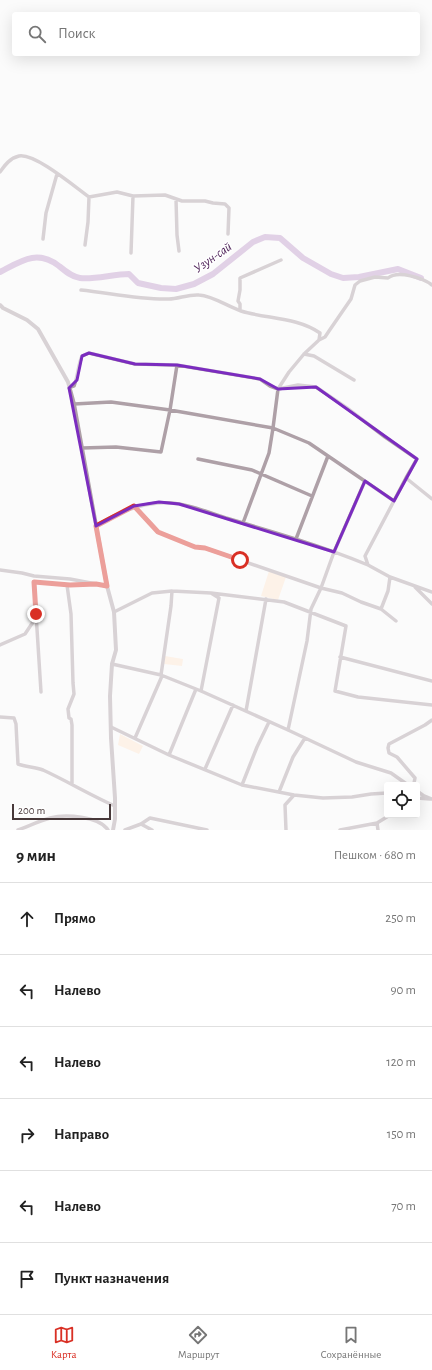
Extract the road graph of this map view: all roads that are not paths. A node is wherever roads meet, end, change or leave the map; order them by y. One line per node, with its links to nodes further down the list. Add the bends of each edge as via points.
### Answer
1 (0, 172): 2 (street, via 9,161 20,156 43,163)
2 (57, 174): 4 (street); 7 (street)
3 (133, 196): 4 (street, via 108,192); 5 (street, via 165,195); 10 (street)
4 (89, 197): 8 (street)
5 (176, 199): 6 (street, via 224,204 229,208); 9 (street)
6 (228, 234)
7 (42, 239)
8 (85, 245)
9 (179, 251)
10 (131, 253)
11 (281, 260): 15 (street, via 240,278)
12 (432, 285): 16 (street, via 418,278 400,275 360,281 355,285 351,299 325,337)
13 (81, 290): 15 (street, via 170,300 207,296)
14 (0, 306): 20 (street, via 27,320 38,329)
15 (240, 310): 16 (street, via 314,329 320,333)
16 (320, 340): 17 (street)
17 (304, 354): 19 (street, via 319,359); 21 (street)
18 (177, 365): 20 (street, via 135,364 89,353 82,356 77,380 74,386); 21 (street, via 260,379); 23 (street)
19 (354, 380)
20 (69, 388): 22 (street)
21 (278, 389): 24 (street); 29 (street, via 316,387 347,408 417,459)
22 (74, 404): 23 (street, via 111,402); 25 (street)
23 (170, 410): 24 (street); 25 (street, via 161,452)
24 (273, 428): 26 (street, via 309,443); 28 (street, via 269,453)
25 (82, 448): 36 (street)
26 (328, 456): 30 (street); 31 (street)
27 (198, 459): 28 (street)
28 (261, 474): 31 (street); 35 (street)
29 (406, 478): 32 (street); 33 (street)
30 (365, 481): 33 (street); 38 (street)
31 (312, 496): 37 (street)
32 (432, 499)
33 (394, 501): 39 (street, via 365,556)
34 (134, 506): 35 (street, via 159,502 179,504); 36 (street); 46 (street, via 158,532 195,547 205,548)
35 (243, 523): 37 (street)
36 (96, 526): 44 (street)
37 (296, 539): 38 (street)
38 (334, 552): 39 (street); 46 (street)
39 (368, 565): 41 (street)
40 (0, 570): 42 (street)
41 (390, 577): 45 (street); 52 (street)
42 (96, 584): 43 (street); 44 (street)
43 (67, 585): 55 (street, via 34,582); 79 (street, via 71,608 74,694 68,709 72,725)
44 (107, 586): 53 (street)
45 (414, 587): 48 (street); 51 (street)
46 (321, 588): 52 (street, via 342,593); 54 (street)
47 (172, 590): 49 (street); 53 (street, via 152,593); 60 (street)
48 (432, 592)
49 (211, 593): 50 (street); 63 (street, via 218,598)
50 (266, 599): 54 (street, via 284,602); 67 (street)
51 (432, 604)
52 (382, 610): 56 (street)
53 (114, 612): 59 (street, via 116,650)
54 (311, 612): 58 (street, via 346,626); 72 (street)
55 (37, 616): 57 (street, via 25,634); 64 (street)
56 (396, 621)
57 (0, 644)
58 (340, 658): 61 (street); 66 (street, via 335,691 358,697)
59 (112, 664): 60 (street); 71 (street)
60 (161, 676): 62 (street); 73 (street)
61 (432, 680)
62 (196, 689): 63 (street); 75 (street)
63 (201, 691): 65 (street)
64 (41, 692)
65 (233, 705): 67 (street); 76 (street)
66 (432, 705)
67 (246, 711): 70 (street)
68 (0, 717): 79 (street, via 14,718 18,764 40,769)
69 (432, 720): 78 (street, via 389,744 389,752 397,757 415,778)
70 (269, 722): 72 (street); 80 (street)
71 (111, 727): 73 (street); 87 (street)
72 (288, 730): 74 (street)
73 (135, 738): 75 (street)
74 (305, 738): 77 (street, via 356,762 391,773); 81 (street, via 293,757)
75 (169, 755): 76 (street)
76 (205, 769): 80 (street)
77 (404, 782)
78 (414, 782)
79 (72, 784): 87 (street, via 93,797)
80 (242, 785): 81 (street)
81 (279, 792): 84 (street)
82 (384, 793): 84 (street, via 340,798)
83 (420, 793): 86 (street)
84 (294, 795): 98 (street, via 286,805)
85 (420, 798): 86 (street)
86 (432, 799)
87 (115, 806): 94 (street)
88 (385, 818): 89 (street)
89 (377, 823): 99 (street); 100 (street)
90 (141, 824): 91 (street); 96 (street); 97 (street, via 150,818)
91 (135, 828): 95 (street)
92 (18, 830): 93 (street, via 52,818 65,817 88,818 106,826)
93 (108, 830)
94 (113, 830)
95 (125, 830)
96 (152, 830)
97 (207, 830)
98 (286, 830)
99 (340, 830)
100 (378, 830)

